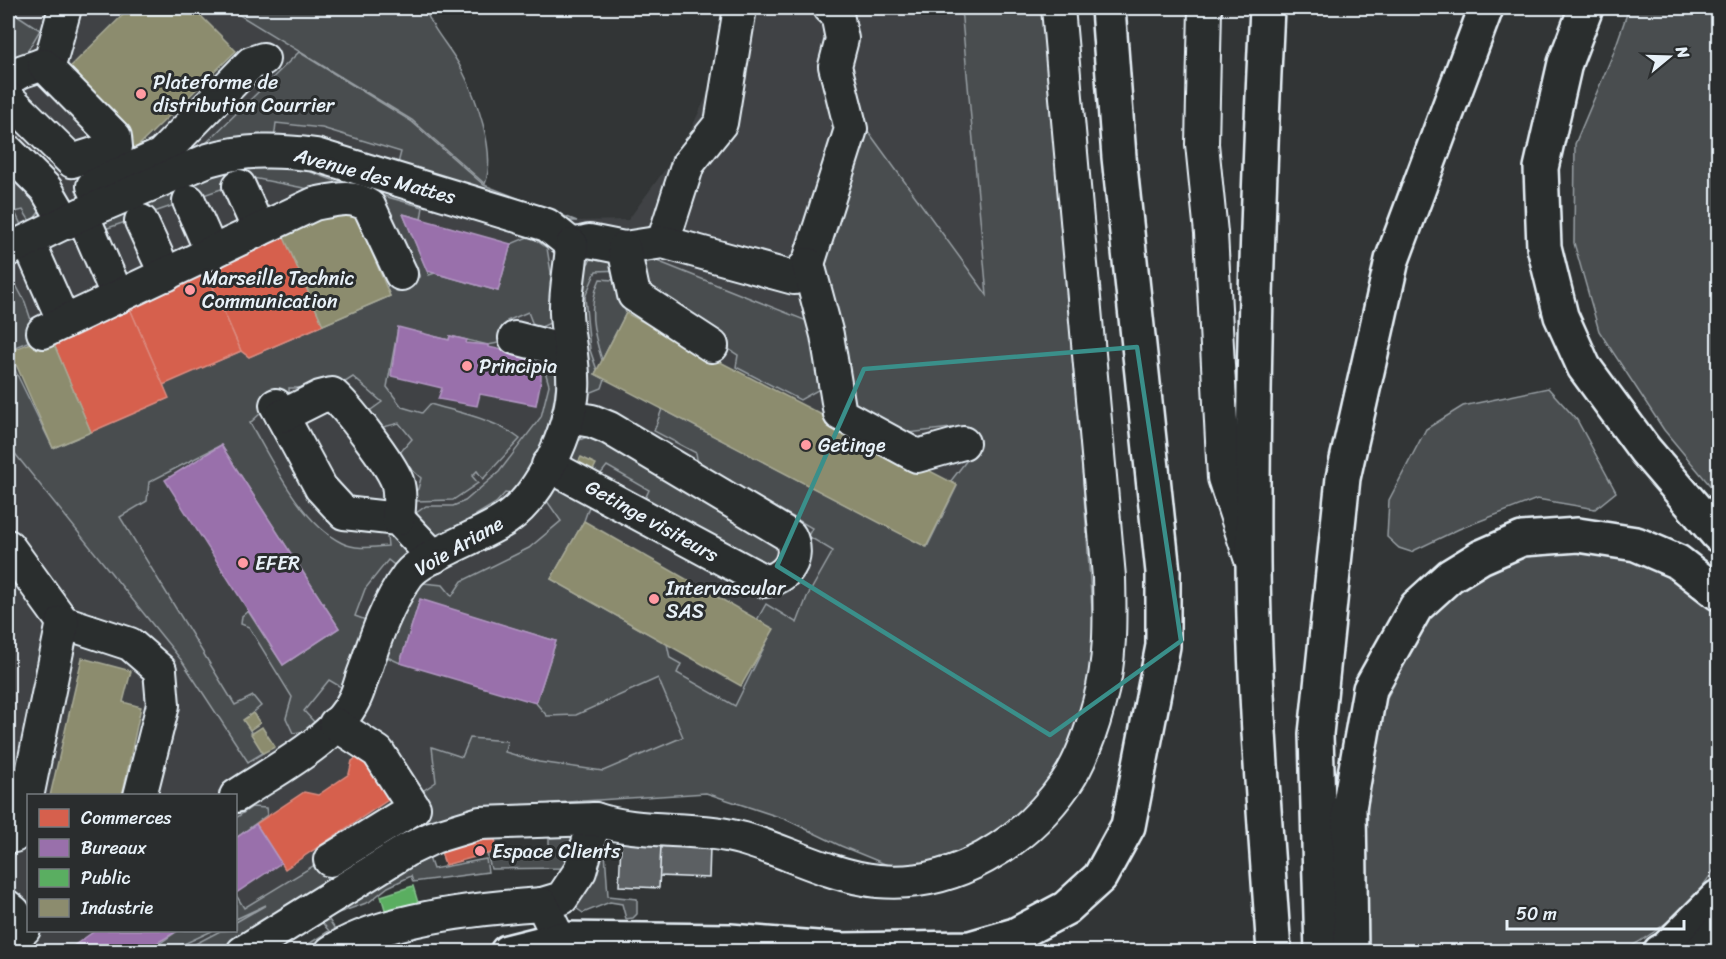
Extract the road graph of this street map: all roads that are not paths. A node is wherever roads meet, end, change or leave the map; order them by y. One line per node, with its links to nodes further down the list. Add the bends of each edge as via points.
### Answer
1 (65, 8): 11 (street, via 51,59)
2 (740, 8): 20 (street, via 722,123 688,164)
3 (830, 8): 25 (street, via 837,14 842,39 835,66 851,129)
4 (1058, 8): 48 (street, via 1110,623 1100,703 1067,781 1027,827 996,852 944,875 911,881 845,875 743,839 713,833)
5 (1108, 8): 58 (highway, via 1119,157 1163,572 1163,646 1128,826 1100,877 1066,908 1015,935 970,948)
6 (1205, 8): 39 (street, via 1202,144 1211,233 1224,478)
7 (1267, 8): 39 (highway, via 1257,219)
8 (1486, 8): 60 (highway, via 1392,260 1343,478 1316,734)
9 (1586, 8): 36 (highway, via 1565,63 1541,168 1544,247 1561,316 1584,367 1645,450)
10 (262, 59): 17 (street, via 251,63 161,155 93,186)
11 (44, 65): 12 (street, via 18,72); 13 (street, via 115,137 116,147 72,161)
12 (8, 84)
13 (8, 98)
14 (8, 151): 17 (street, via 46,189)
15 (239, 186): 19 (street)
16 (189, 201): 24 (street)
17 (83, 214): 21 (street, Avenue des Mattes); 22 (street, Avenue des Mattes, via 208,160 230,153 279,150 316,155 547,225); 28 (street)
18 (141, 220): 27 (street)
19 (259, 230): 24 (street); 26 (street, via 314,204 359,199 369,206)
20 (663, 242): 23 (street); 25 (street, via 794,278)
21 (18, 245): 28 (street, via 54,327)
22 (572, 245): 23 (street, via 590,241); 31 (street, Voie Ariane, via 566,310)
23 (624, 248): 30 (street, via 634,296)
24 (212, 253): 27 (street)
25 (808, 264): 33 (street, via 827,335 840,414 917,456)
26 (401, 274)
27 (166, 275): 28 (street)
28 (118, 297)
29 (515, 338): 31 (street)
30 (712, 346)
31 (570, 352): 32 (street, Voie Ariane, via 573,388)
32 (568, 417): 34 (street, Voie Ariane); 34 (street, Getinge visiteurs, via 609,428 790,536 794,557 779,577 764,581)
33 (963, 442)
34 (548, 465): 38 (street, Voie Ariane, via 531,496 508,517)
35 (398, 519): 35 (street, via 397,481 345,405 332,394 279,410 321,488 344,513); 38 (street)
36 (1719, 535)
37 (8, 546): 40 (street)
38 (434, 557): 43 (street, Voie Ariane, via 410,572 395,593 354,700)
39 (1253, 564): 59 (highway)
40 (17, 577): 42 (street)
41 (1719, 593): 61 (highway, via 1678,562 1636,544 1578,535 1522,539 1491,552 1450,576 1416,607 1370,689 1349,808)
42 (63, 622): 44 (street); 45 (street, via 130,645 160,670 163,705)
43 (335, 724): 46 (street, Voie Ariane, via 309,748); 50 (street, via 378,752 414,808)
44 (28, 794)
45 (140, 794)
46 (237, 795)
47 (27, 797): 49 (street)
48 (603, 822): 52 (street, via 580,871 562,898); 55 (street, via 480,823 434,837)
49 (17, 838)
50 (330, 860)
51 (1719, 897): 62 (highway)
52 (542, 904): 54 (street); 56 (street, via 401,924)
53 (1719, 932): 63 (highway)
54 (559, 939): 57 (highway); 58 (highway, via 680,939)
55 (243, 951)
56 (331, 951)
57 (507, 951)
58 (845, 951)
59 (1274, 951)
60 (1322, 951)
61 (1352, 951)
62 (1660, 951)
63 (1700, 951)

